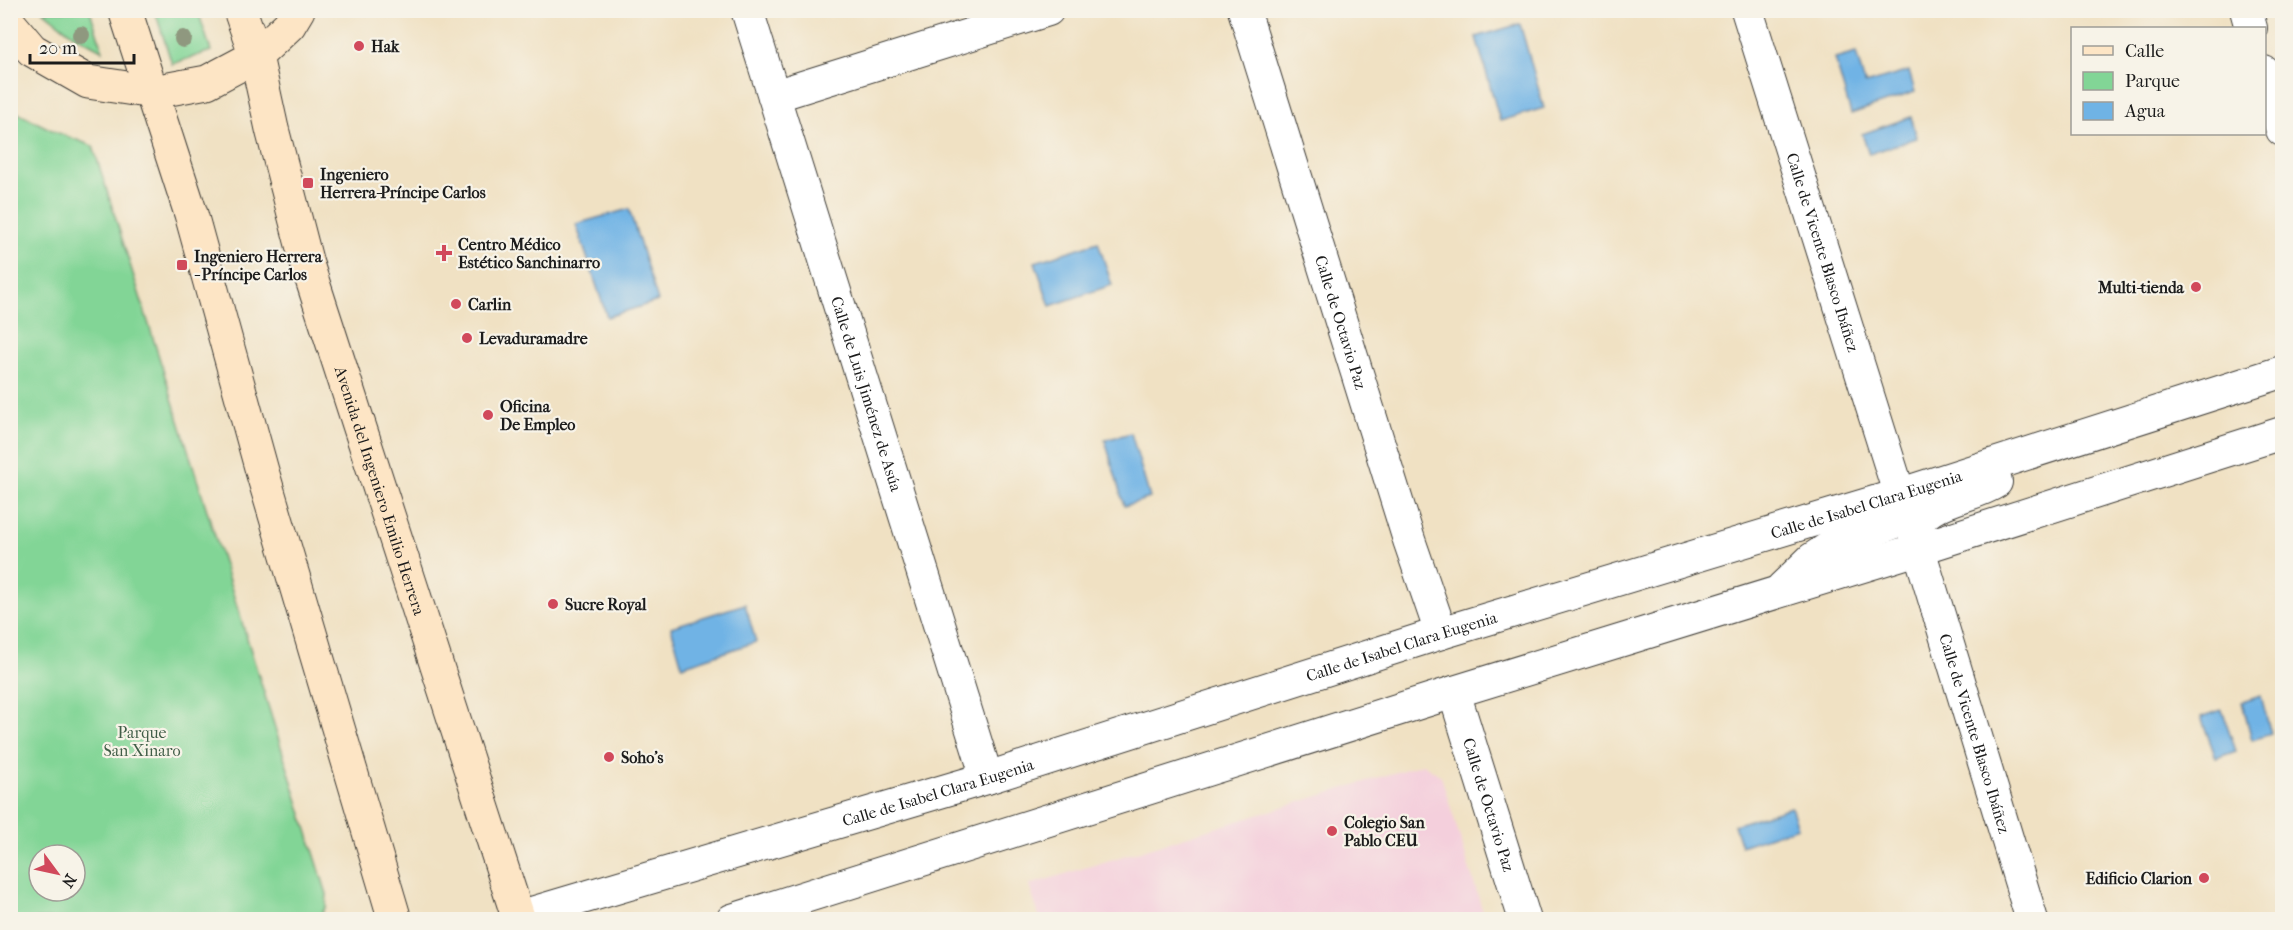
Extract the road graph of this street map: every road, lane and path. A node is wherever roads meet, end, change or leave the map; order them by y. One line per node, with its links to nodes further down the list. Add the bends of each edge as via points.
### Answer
1 (124, 10): 13 (street)
2 (240, 10): 11 (street, Avenida del Ingeniero Emilio Herrera)
3 (298, 10): 11 (street, via 289,25)
4 (747, 10): 14 (street, Calle de Luis Jiménez de Asúa)
5 (1048, 10): 14 (street)
6 (1244, 10): 22 (street, Calle de Octavio Paz)
7 (1747, 10): 19 (street, Calle de Vicente Blasco Ibáñez)
8 (2246, 10): 10 (street)
9 (10, 24): 13 (street, via 32,50 88,82)
10 (2251, 27)
11 (256, 56): 13 (street, via 207,82); 25 (street, Avenida del Ingeniero Emilio Herrera, via 307,264)
12 (2266, 75): 15 (street)
13 (153, 92): 26 (street)
14 (774, 96): 24 (street, Calle de Luis Jiménez de Asúa)
15 (2283, 130)
16 (2283, 372): 18 (street, Calle de Isabel Clara Eugenia)
17 (2283, 433): 20 (street)
18 (2027, 454): 19 (street, Calle de Isabel Clara Eugenia); 20 (street, Calle de Vicente Blasco Ibáñez, via 1983,490 1925,512 1916,522)
19 (1900, 494): 21 (street, via 1903,506 1893,523 1832,546 1812,559); 22 (street, Calle de Isabel Clara Eugenia)
20 (1918, 549): 21 (street); 29 (street, Calle de Vicente Blasco Ibáñez)
21 (1779, 592): 23 (street)
22 (1441, 633): 24 (street, Calle de Isabel Clara Eugenia)
23 (1454, 692): 27 (street); 28 (street, Calle de Octavio Paz)
24 (987, 778): 25 (street, Calle de Isabel Clara Eugenia)
25 (519, 918)
26 (395, 920)
27 (732, 920)
28 (1525, 920)
29 (2032, 920)

